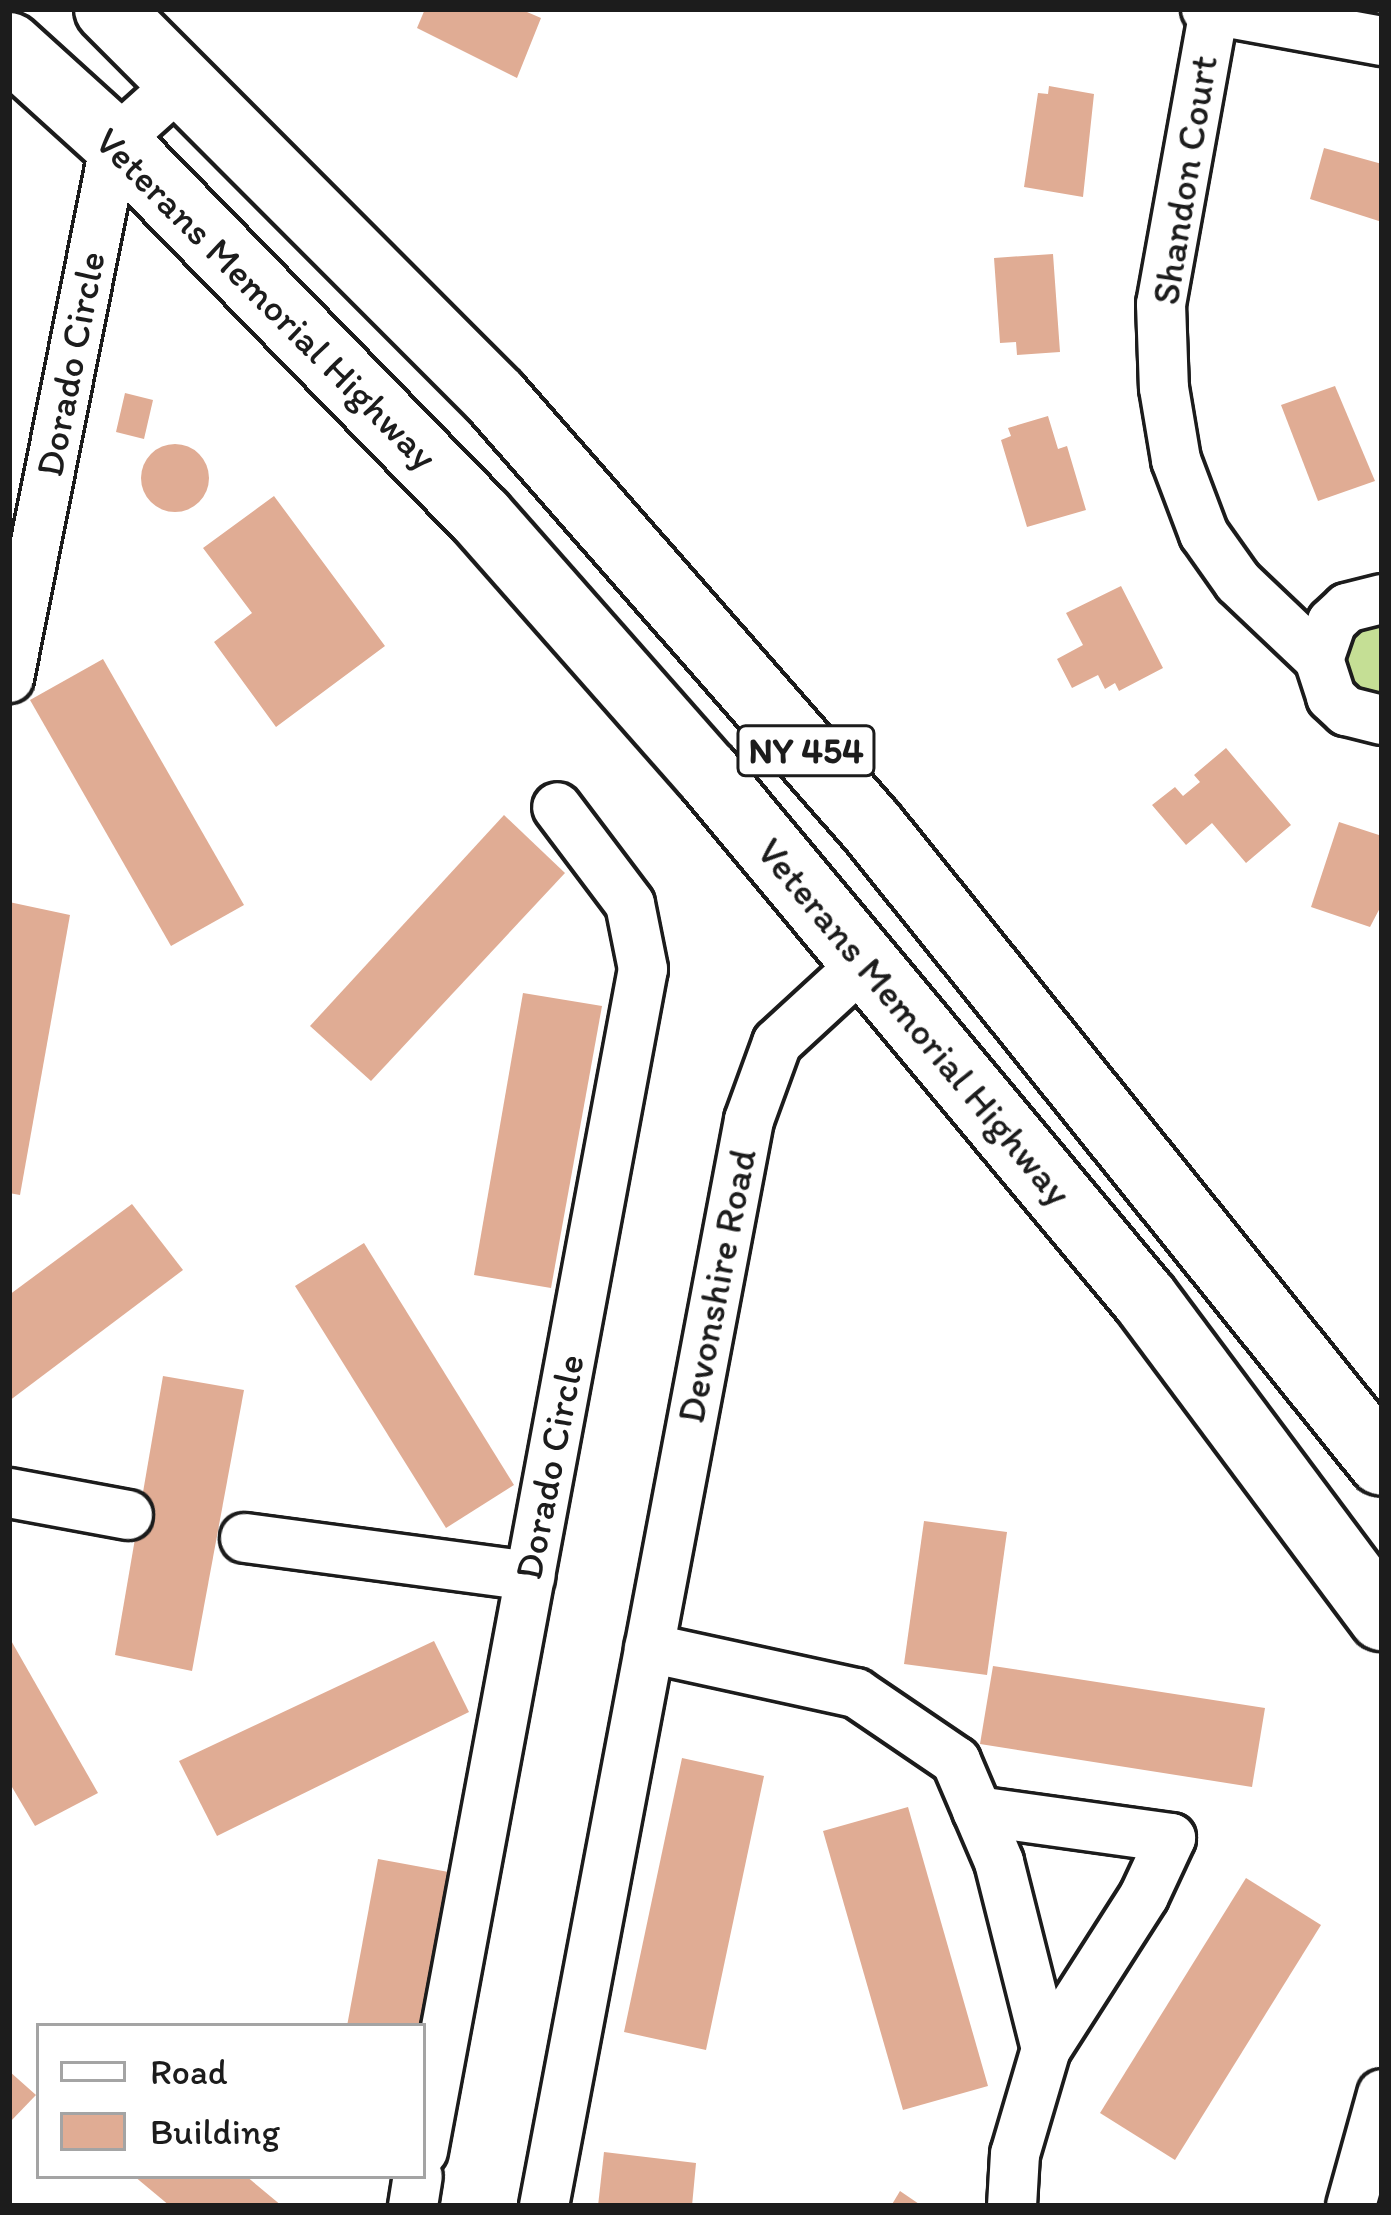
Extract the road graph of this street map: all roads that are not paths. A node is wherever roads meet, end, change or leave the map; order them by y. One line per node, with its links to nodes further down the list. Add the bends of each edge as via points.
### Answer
1 (108, 9): 5 (highway, NY 454)
2 (1210, 10): 3 (street); 8 (street, Shandon Court, via 1161,304 1176,460 1204,534 1238,582)
3 (1382, 41)
4 (9, 46): 6 (highway, Veterans Memorial Highway / NY 454)
5 (184, 79): 6 (street); 14 (highway, NY 454, via 496,398 872,827)
6 (115, 142): 9 (street, Dorado Circle); 12 (highway, Veterans Memorial Highway / NY 454, via 481,517)
7 (1382, 599): 8 (street, via 1347,608 1332,622)
8 (1319, 659): 10 (street, Shandon Court, via 1331,697 1346,711)
9 (9, 678)
10 (1382, 720)
11 (557, 807): 19 (street, Dorado Circle, via 630,904 643,969)
12 (863, 963): 13 (highway, Veterans Memorial Highway / NY 454); 21 (street, Devonshire Road, via 777,1043 749,1120)
13 (1064, 1202): 18 (highway); 20 (highway, Veterans Memorial Highway / NY 454)
14 (1382, 1462)
15 (9, 1493): 16 (street)
16 (128, 1515)
17 (245, 1538): 19 (street)
18 (1382, 1539)
19 (530, 1576): 25 (street, Dorado Circle)
20 (1382, 1617)
21 (649, 1648): 22 (street, via 856,1694 956,1761); 26 (street, Devonshire Road)
22 (977, 1811): 23 (street, via 999,1862); 23 (street, via 1171,1838 1144,1896)
23 (1046, 2049): 27 (street, via 1015,2153)
24 (1382, 2094): 28 (street)
25 (426, 2135)
26 (544, 2206)
27 (1012, 2206)
28 (1351, 2206)

